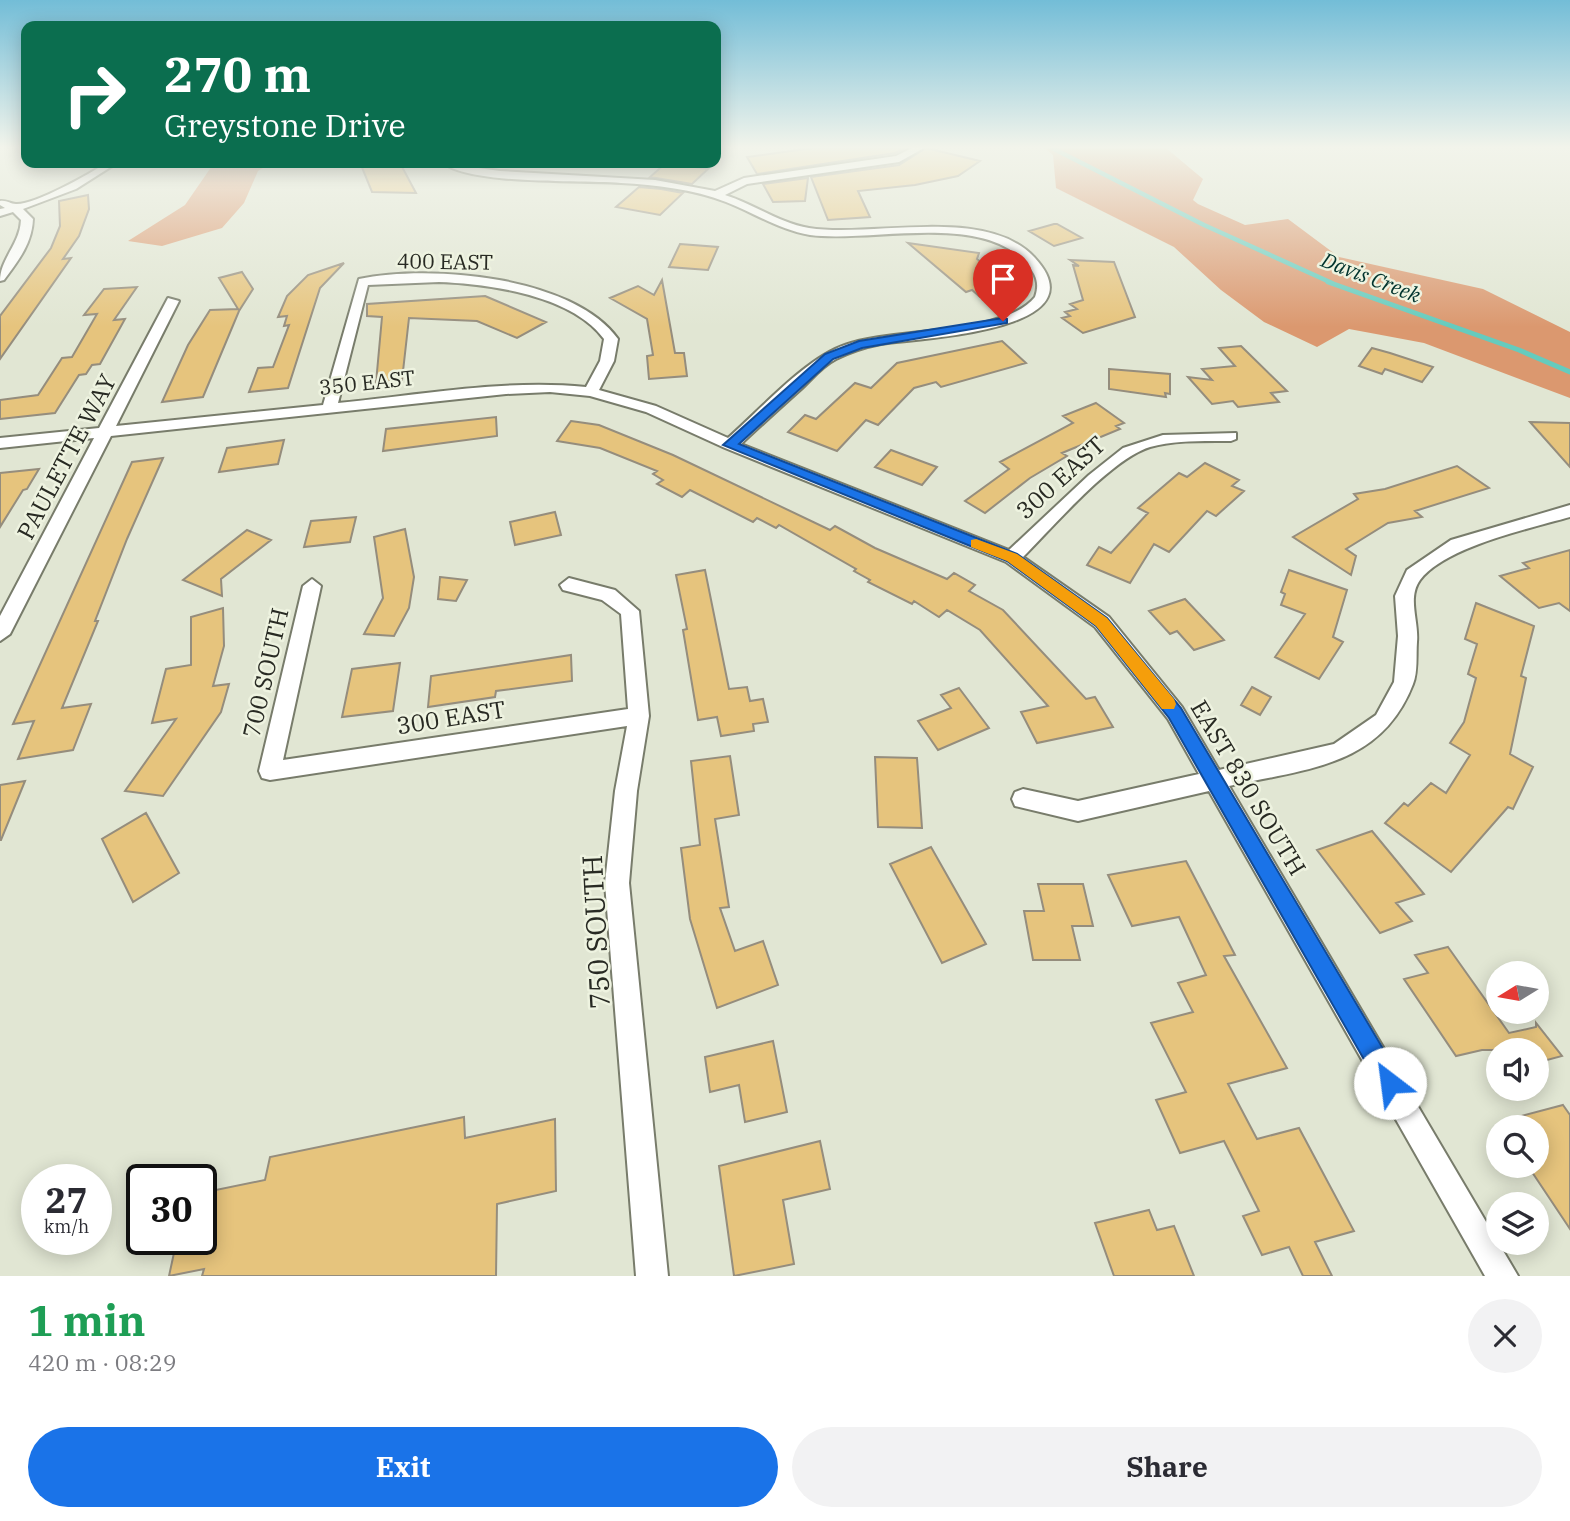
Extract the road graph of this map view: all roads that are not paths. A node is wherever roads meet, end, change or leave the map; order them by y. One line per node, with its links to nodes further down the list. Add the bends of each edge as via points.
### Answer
1 (15, 208): 3 (street); 4 (street, via 27,219 27,233 20,251)
2 (745, 208): 11 (street, via 809,231 952,230 997,240 1033,260 1045,288 1027,313 1003,321 859,345 829,357)
3 (0, 213)
4 (0, 276)
5 (173, 300): 8 (street, PAULETTE WAY)
6 (591, 392): 7 (street, 350 EAST, via 506,390); 7 (street, 400 EAST, via 607,361 611,339 602,325 584,314 526,288 489,280 363,282); 11 (street, 350 EAST, via 652,409)
7 (330, 407): 8 (street, 350 EAST)
8 (106, 432): 10 (street, 350 EAST); 16 (street, PAULETTE WAY)
9 (1231, 436): 13 (street, 300 EAST, via 1138,446 1102,473)
10 (0, 443)
11 (730, 445): 13 (street, EAST 830 SOUTH)
12 (1570, 511): 19 (street, via 1457,544 1413,575 1404,596 1408,636 1404,682 1383,721 1340,752)
13 (1012, 558): 19 (street, EAST 830 SOUTH, via 1102,622 1175,713)
14 (569, 585): 17 (street, 750 SOUTH, via 608,595 630,611)
15 (312, 586): 18 (street, 700 SOUTH)
16 (0, 634)
17 (639, 716): 18 (street, 300 EAST); 21 (street, 750 SOUTH, via 617,883)
18 (271, 771)
19 (1214, 780): 20 (street, via 1078,811); 22 (street, EAST 830 SOUTH)
20 (1023, 799)
21 (652, 1276)
22 (1502, 1276)

